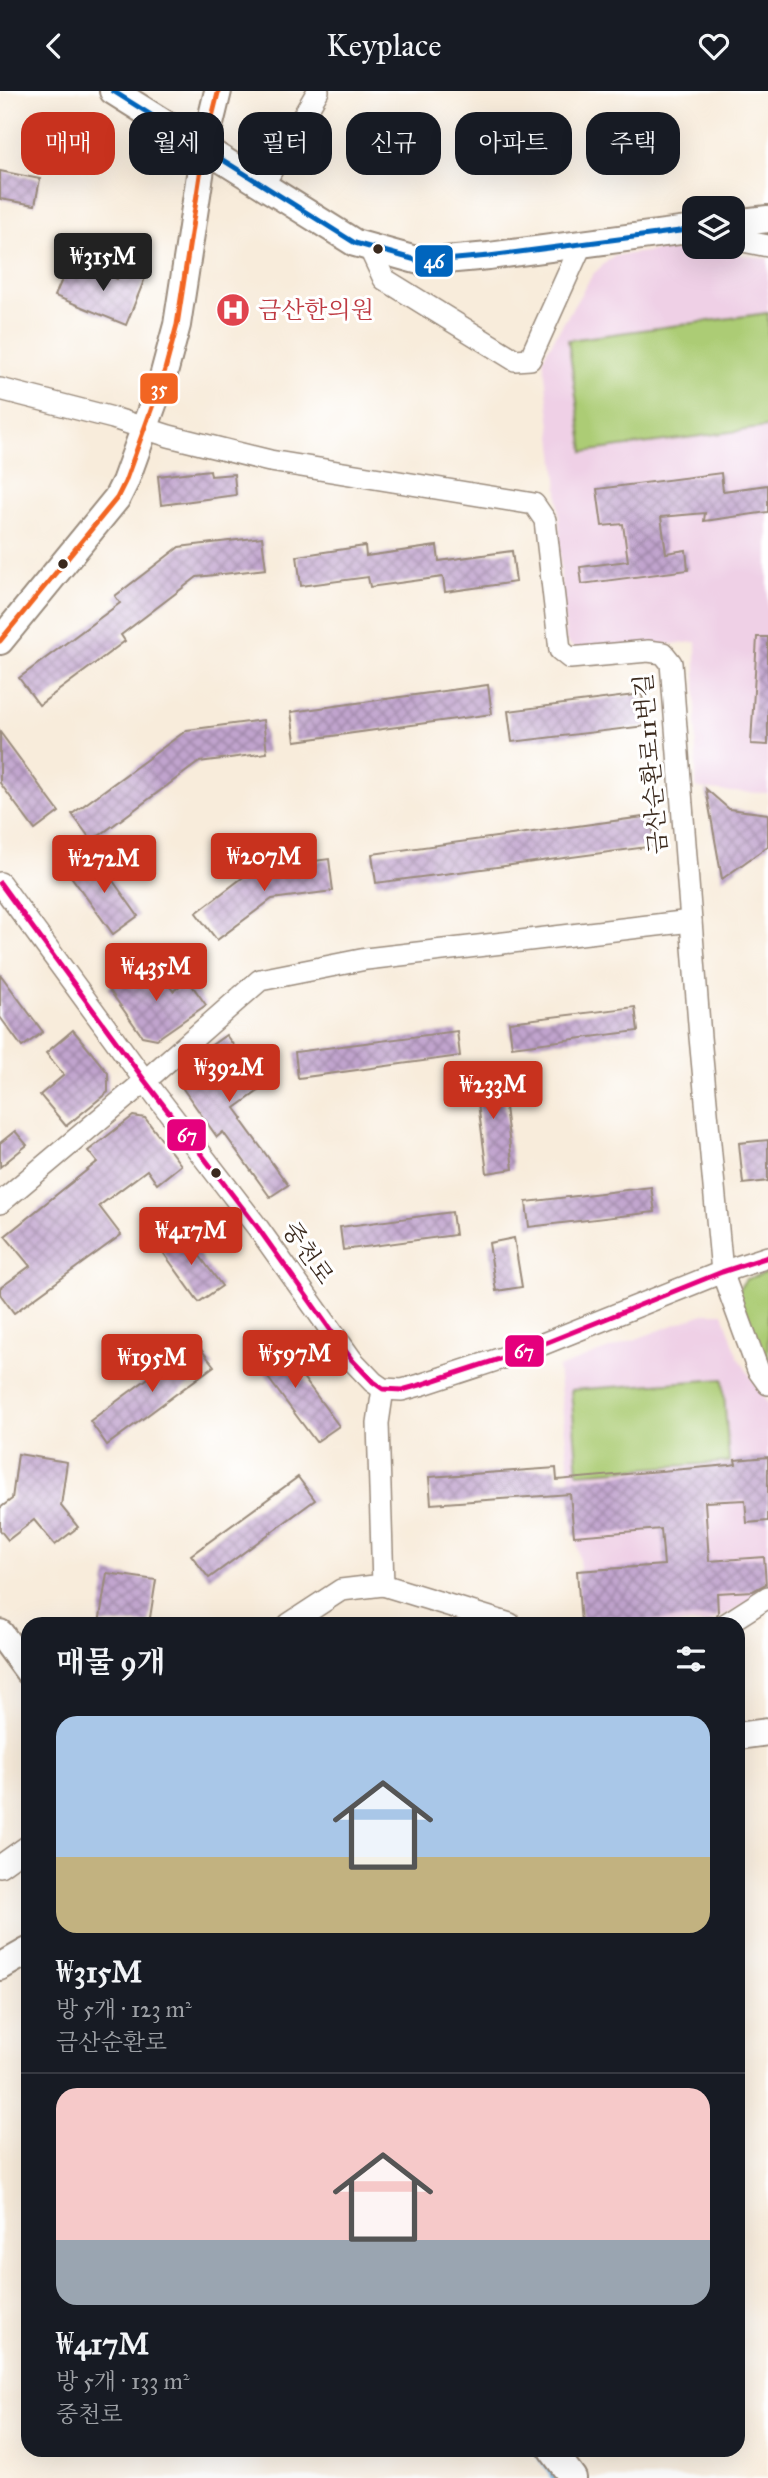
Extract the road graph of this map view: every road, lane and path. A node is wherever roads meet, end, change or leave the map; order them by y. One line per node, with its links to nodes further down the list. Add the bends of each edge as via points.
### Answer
1 (113, 91): 4 (street)
2 (218, 91): 5 (street)
3 (318, 91): 8 (street)
4 (146, 112)
5 (213, 112)
6 (224, 161): 8 (street)
7 (200, 175): 17 (street, via 177,325)
8 (263, 185): 15 (street, via 355,243)
9 (768, 219): 10 (street)
10 (745, 222)
11 (682, 231): 13 (street)
12 (745, 241): 14 (street)
13 (582, 243): 15 (street, via 425,262); 15 (street, via 530,359 515,360 384,279)
14 (768, 246)
15 (369, 247)
16 (0, 389): 17 (street)
17 (145, 429): 18 (street, via 117,498); 20 (street, 금산순환로11번길, via 270,461 534,504 545,520 560,650 570,658 648,651 663,653 671,663)
18 (0, 641)
19 (0, 883): 21 (street, 중천로)
20 (691, 921): 21 (street, via 366,960 260,980); 24 (street, 금산순환로11번길)
21 (145, 1081): 22 (street); 26 (street, 중천로, via 352,1360)
22 (0, 1203)
23 (768, 1257): 24 (street)
24 (722, 1272): 25 (street, 금산순환로11번길, via 758,1370); 26 (street, via 522,1352 402,1390)
25 (768, 1384)
26 (383, 1389): 27 (street, via 378,1423)
27 (383, 1585): 29 (street, via 341,1590); 30 (street)
28 (768, 1597): 31 (street)
29 (300, 1617)
30 (487, 1617)
31 (737, 1617)
32 (0, 1633): 33 (street)
33 (21, 1662)
34 (768, 1732): 35 (street)
35 (745, 1735)
36 (21, 1851): 37 (street)
37 (0, 1866)
38 (21, 1955): 39 (street)
39 (0, 1967)
40 (557, 2457): 41 (street)
41 (573, 2478)

